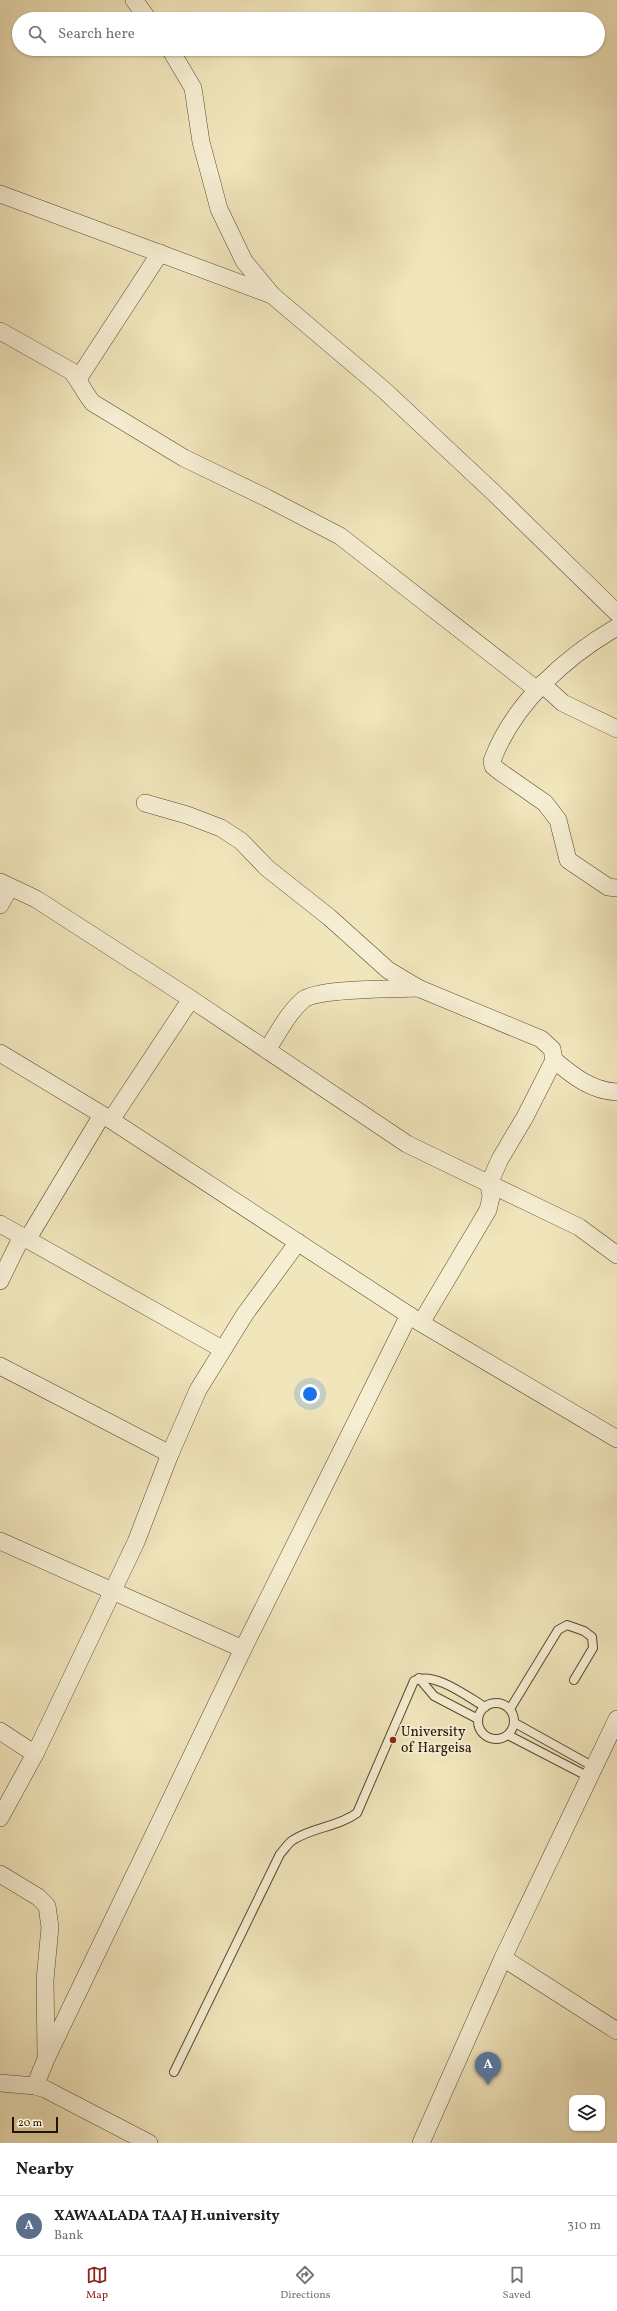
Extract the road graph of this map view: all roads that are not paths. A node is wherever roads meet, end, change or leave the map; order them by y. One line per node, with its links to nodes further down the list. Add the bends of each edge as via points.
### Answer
1 (134, 0): 2 (street)
2 (143, 12)
3 (174, 56): 6 (street, via 193,88 201,142 219,209 244,260)
4 (0, 194): 5 (street)
5 (160, 253): 6 (street); 8 (street)
6 (272, 295): 9 (street, via 384,390)
7 (0, 331): 8 (street, via 66,368)
8 (78, 379): 11 (street, via 86,395 93,402 184,458 340,536)
9 (617, 613)
10 (617, 627): 11 (street)
11 (539, 686): 12 (street, via 563,703); 15 (street, via 500,740 492,761 493,766 545,803 558,820 568,860 608,887)
12 (617, 729)
13 (146, 804): 17 (street, via 187,815 221,828 241,841 267,868 329,917 388,970)
14 (5, 884): 16 (street); 18 (street, via 36,899)
15 (617, 888)
16 (0, 905)
17 (418, 988): 19 (street, via 310,996 293,1011); 21 (street, via 541,1039 552,1049)
18 (191, 999): 19 (street); 23 (street)
19 (267, 1050): 24 (street, via 407,1144)
20 (0, 1053): 23 (street)
21 (554, 1060): 22 (street, via 574,1077 603,1092); 24 (street)
22 (617, 1092)
23 (106, 1117): 26 (street); 27 (street)
24 (489, 1184): 28 (street, via 579,1227); 30 (street, via 492,1197 488,1210)
25 (0, 1224): 26 (street)
26 (25, 1238): 29 (street); 31 (street)
27 (298, 1242): 30 (street); 31 (street)
28 (617, 1255)
29 (0, 1281)
30 (415, 1319): 33 (street); 37 (street)
31 (222, 1349): 34 (street, via 198,1390)
32 (0, 1366): 34 (street)
33 (617, 1439)
34 (170, 1454): 36 (street, via 136,1542)
35 (0, 1541): 36 (street)
36 (112, 1591): 37 (street); 47 (street)
37 (243, 1649): 53 (street)
38 (419, 1678): 40 (lane, via 442,1681); 42 (lane, via 434,1696); 54 (lane, via 409,1689 357,1813 347,1820 308,1832 292,1841 280,1854)
39 (574, 1680): 41 (lane, via 593,1648 592,1638 584,1631 567,1626 558,1630)
40 (485, 1707): 41 (lane, via 498,1703); 42 (lane)
41 (510, 1709): 44 (lane)
42 (478, 1719): 46 (lane, via 482,1733 488,1737 495,1739)
43 (617, 1719): 48 (street)
44 (515, 1723): 46 (lane); 48 (lane)
45 (0, 1731): 47 (street)
46 (508, 1735): 48 (lane)
47 (35, 1754): 49 (street)
48 (591, 1772): 51 (street)
49 (0, 1818)
50 (0, 1874): 53 (street, via 38,1896 47,1906 50,1927 45,1980)
51 (503, 1958): 52 (street); 58 (street)
52 (617, 2031)
53 (46, 2059): 56 (street)
54 (174, 2072)
55 (0, 2083): 56 (street)
56 (35, 2086): 57 (street)
57 (149, 2143)
58 (421, 2143)

